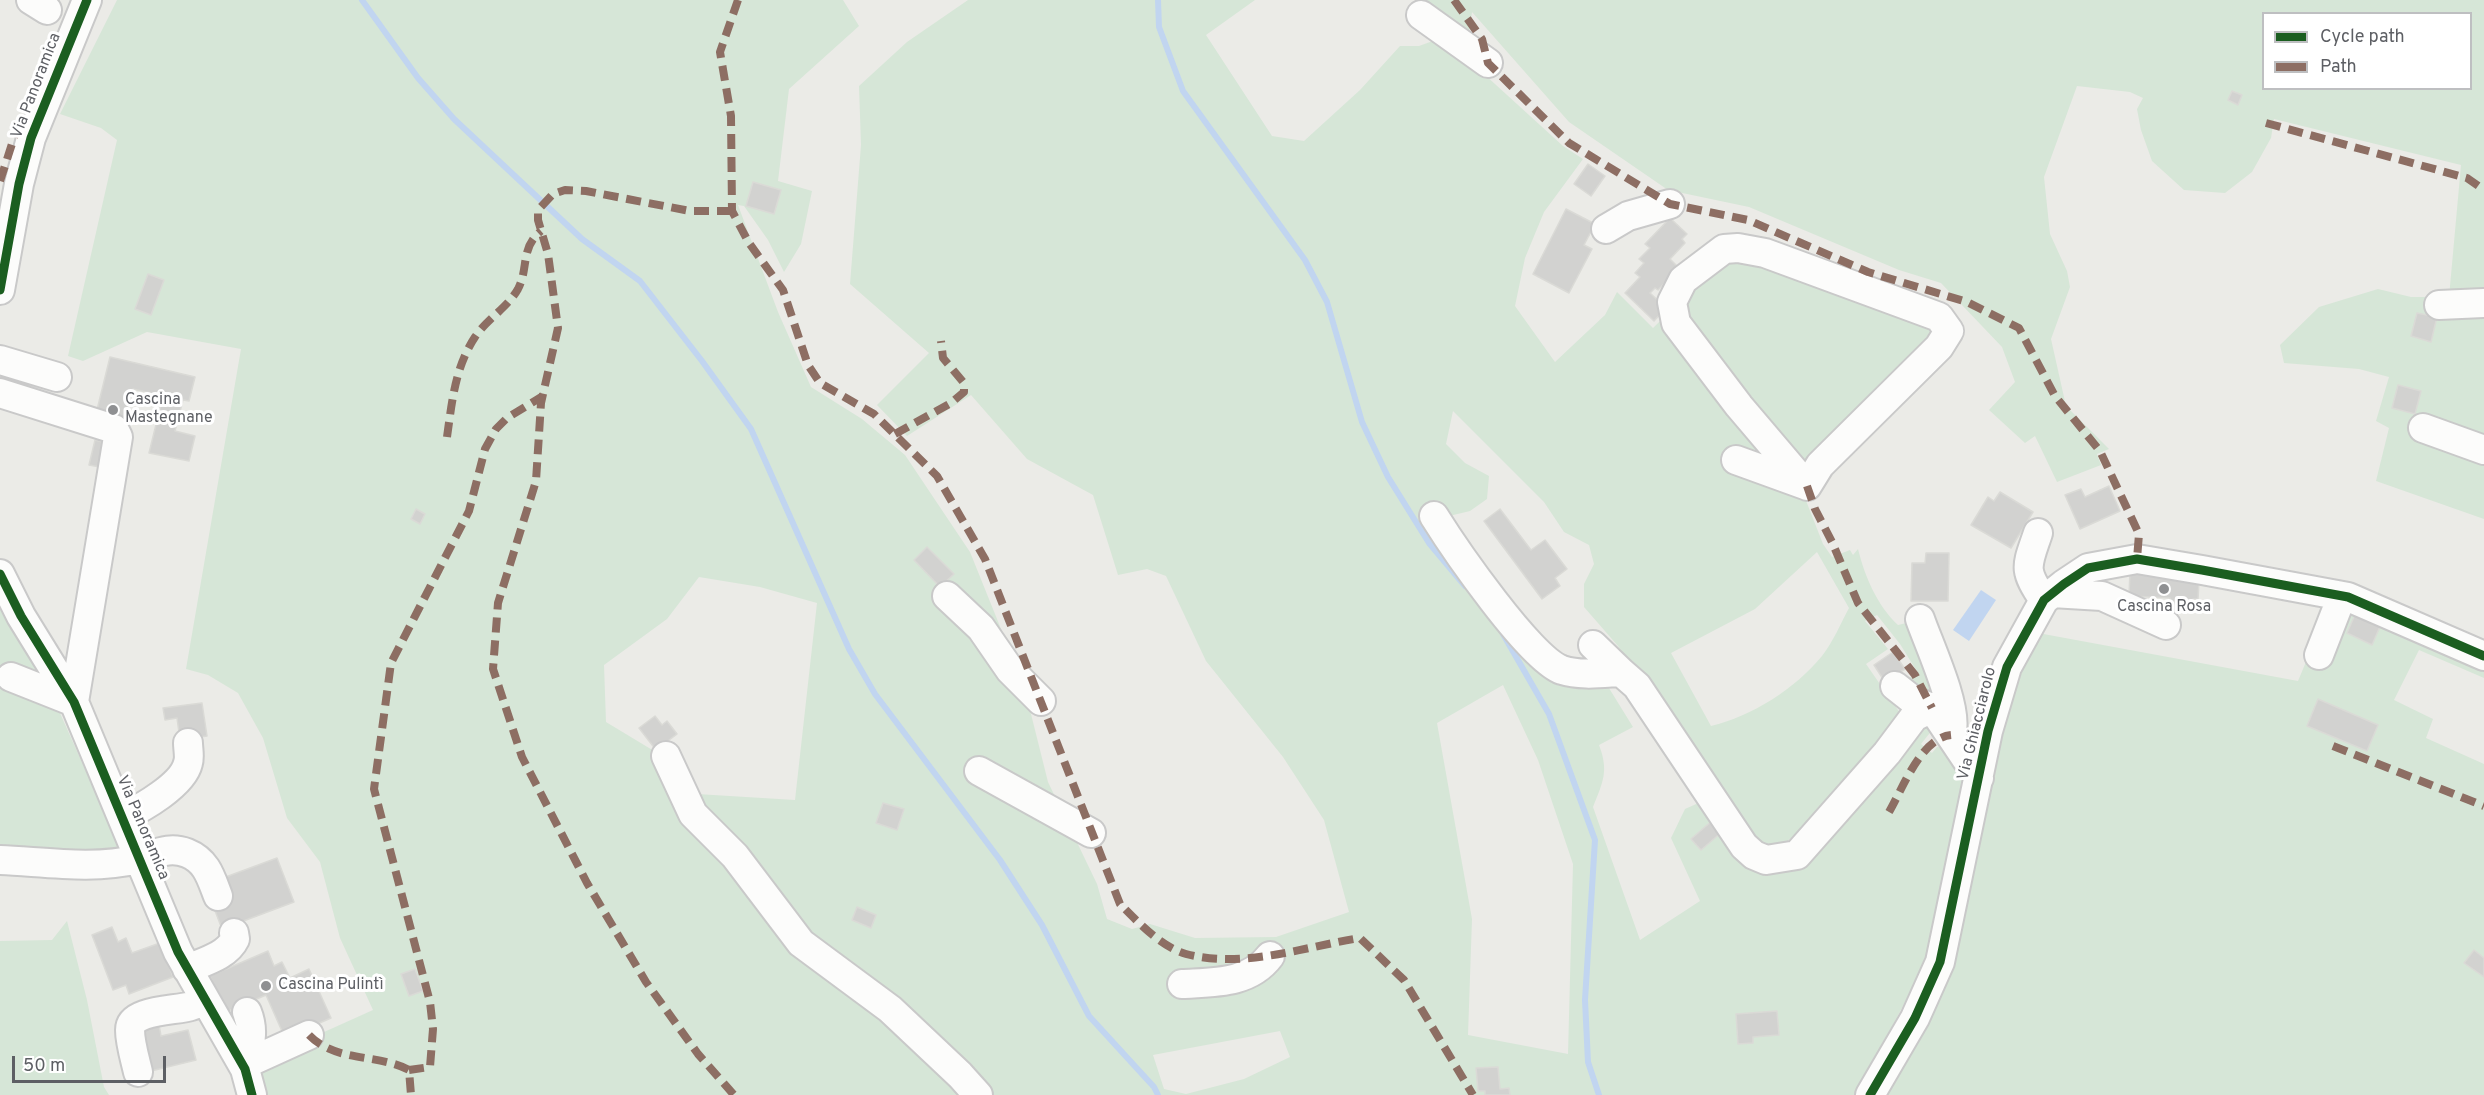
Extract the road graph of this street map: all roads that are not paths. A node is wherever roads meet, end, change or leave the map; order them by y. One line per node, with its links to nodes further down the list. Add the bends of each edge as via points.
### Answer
1 (87, 0): 6 (street, Via Panoramica, via 31,138)
2 (1421, 15): 3 (street)
3 (1488, 63)
4 (1670, 204): 5 (street, via 1628,216)
5 (1606, 229)
6 (0, 290)
7 (2484, 303): 8 (street)
8 (2439, 305)
9 (0, 360): 10 (street)
10 (57, 376)
11 (0, 393): 31 (street, via 114,429 118,437)
12 (2423, 428): 13 (street)
13 (2484, 450)
14 (1736, 460): 15 (street)
15 (1807, 486): 15 (street, via 1820,465 1939,347 1949,331 1939,317 1765,253 1724,249 1683,280 1672,302 1676,323 1738,406)
16 (1434, 516): 27 (street, via 1450,543 1532,648 1561,670)
17 (2038, 533): 20 (street, via 2027,566 2030,581)
18 (0, 574): 31 (street, Via Panoramica)
19 (947, 596): 30 (street, via 981,628 1010,670)
20 (2048, 596): 21 (street, Via Ghiacciarolo, via 2088,568 2137,559); 23 (street, via 2102,596); 37 (street, Via Ghiacciarolo, via 2007,667)
21 (2343, 596): 25 (street); 26 (street, Via Ghiacciarolo)
22 (1920, 619): 33 (street, via 1952,711)
23 (2166, 625)
24 (1593, 645): 27 (street)
25 (2319, 655)
26 (2484, 656)
27 (1621, 672): 32 (street, via 1637,686 1666,727 1744,846 1766,860 1797,855 1914,717)
28 (11, 677): 31 (street)
29 (1895, 686): 32 (street, via 1914,701)
30 (1041, 701)
31 (74, 702): 38 (street, Via Panoramica)
32 (1932, 708): 33 (street)
33 (1951, 735): 37 (street)
34 (188, 743): 38 (street, via 188,763 177,779 149,804)
35 (666, 756): 53 (street, via 693,814 735,856 801,943 890,1009)
36 (979, 771): 39 (street)
37 (1979, 778): 54 (street, Via Ghiacciarolo, via 1940,962 1915,1018)
38 (123, 817): 40 (street, Via Panoramica)
39 (1091, 833)
40 (139, 859): 41 (street, via 108,865); 42 (street, via 169,849 186,853 208,870); 45 (street, Via Panoramica)
41 (0, 860)
42 (218, 896)
43 (234, 933): 45 (street, via 232,946)
44 (1270, 956): 46 (street, via 1261,968 1226,982)
45 (187, 969): 47 (street, Via Panoramica)
46 (1182, 984)
47 (203, 1000): 50 (street, Via Panoramica); 51 (street, via 131,1023)
48 (247, 1012): 50 (street, via 252,1040)
49 (309, 1035): 50 (street)
50 (243, 1065): 52 (street, Via Panoramica)
51 (138, 1072)
52 (252, 1095)
53 (978, 1095)
54 (1870, 1095)

